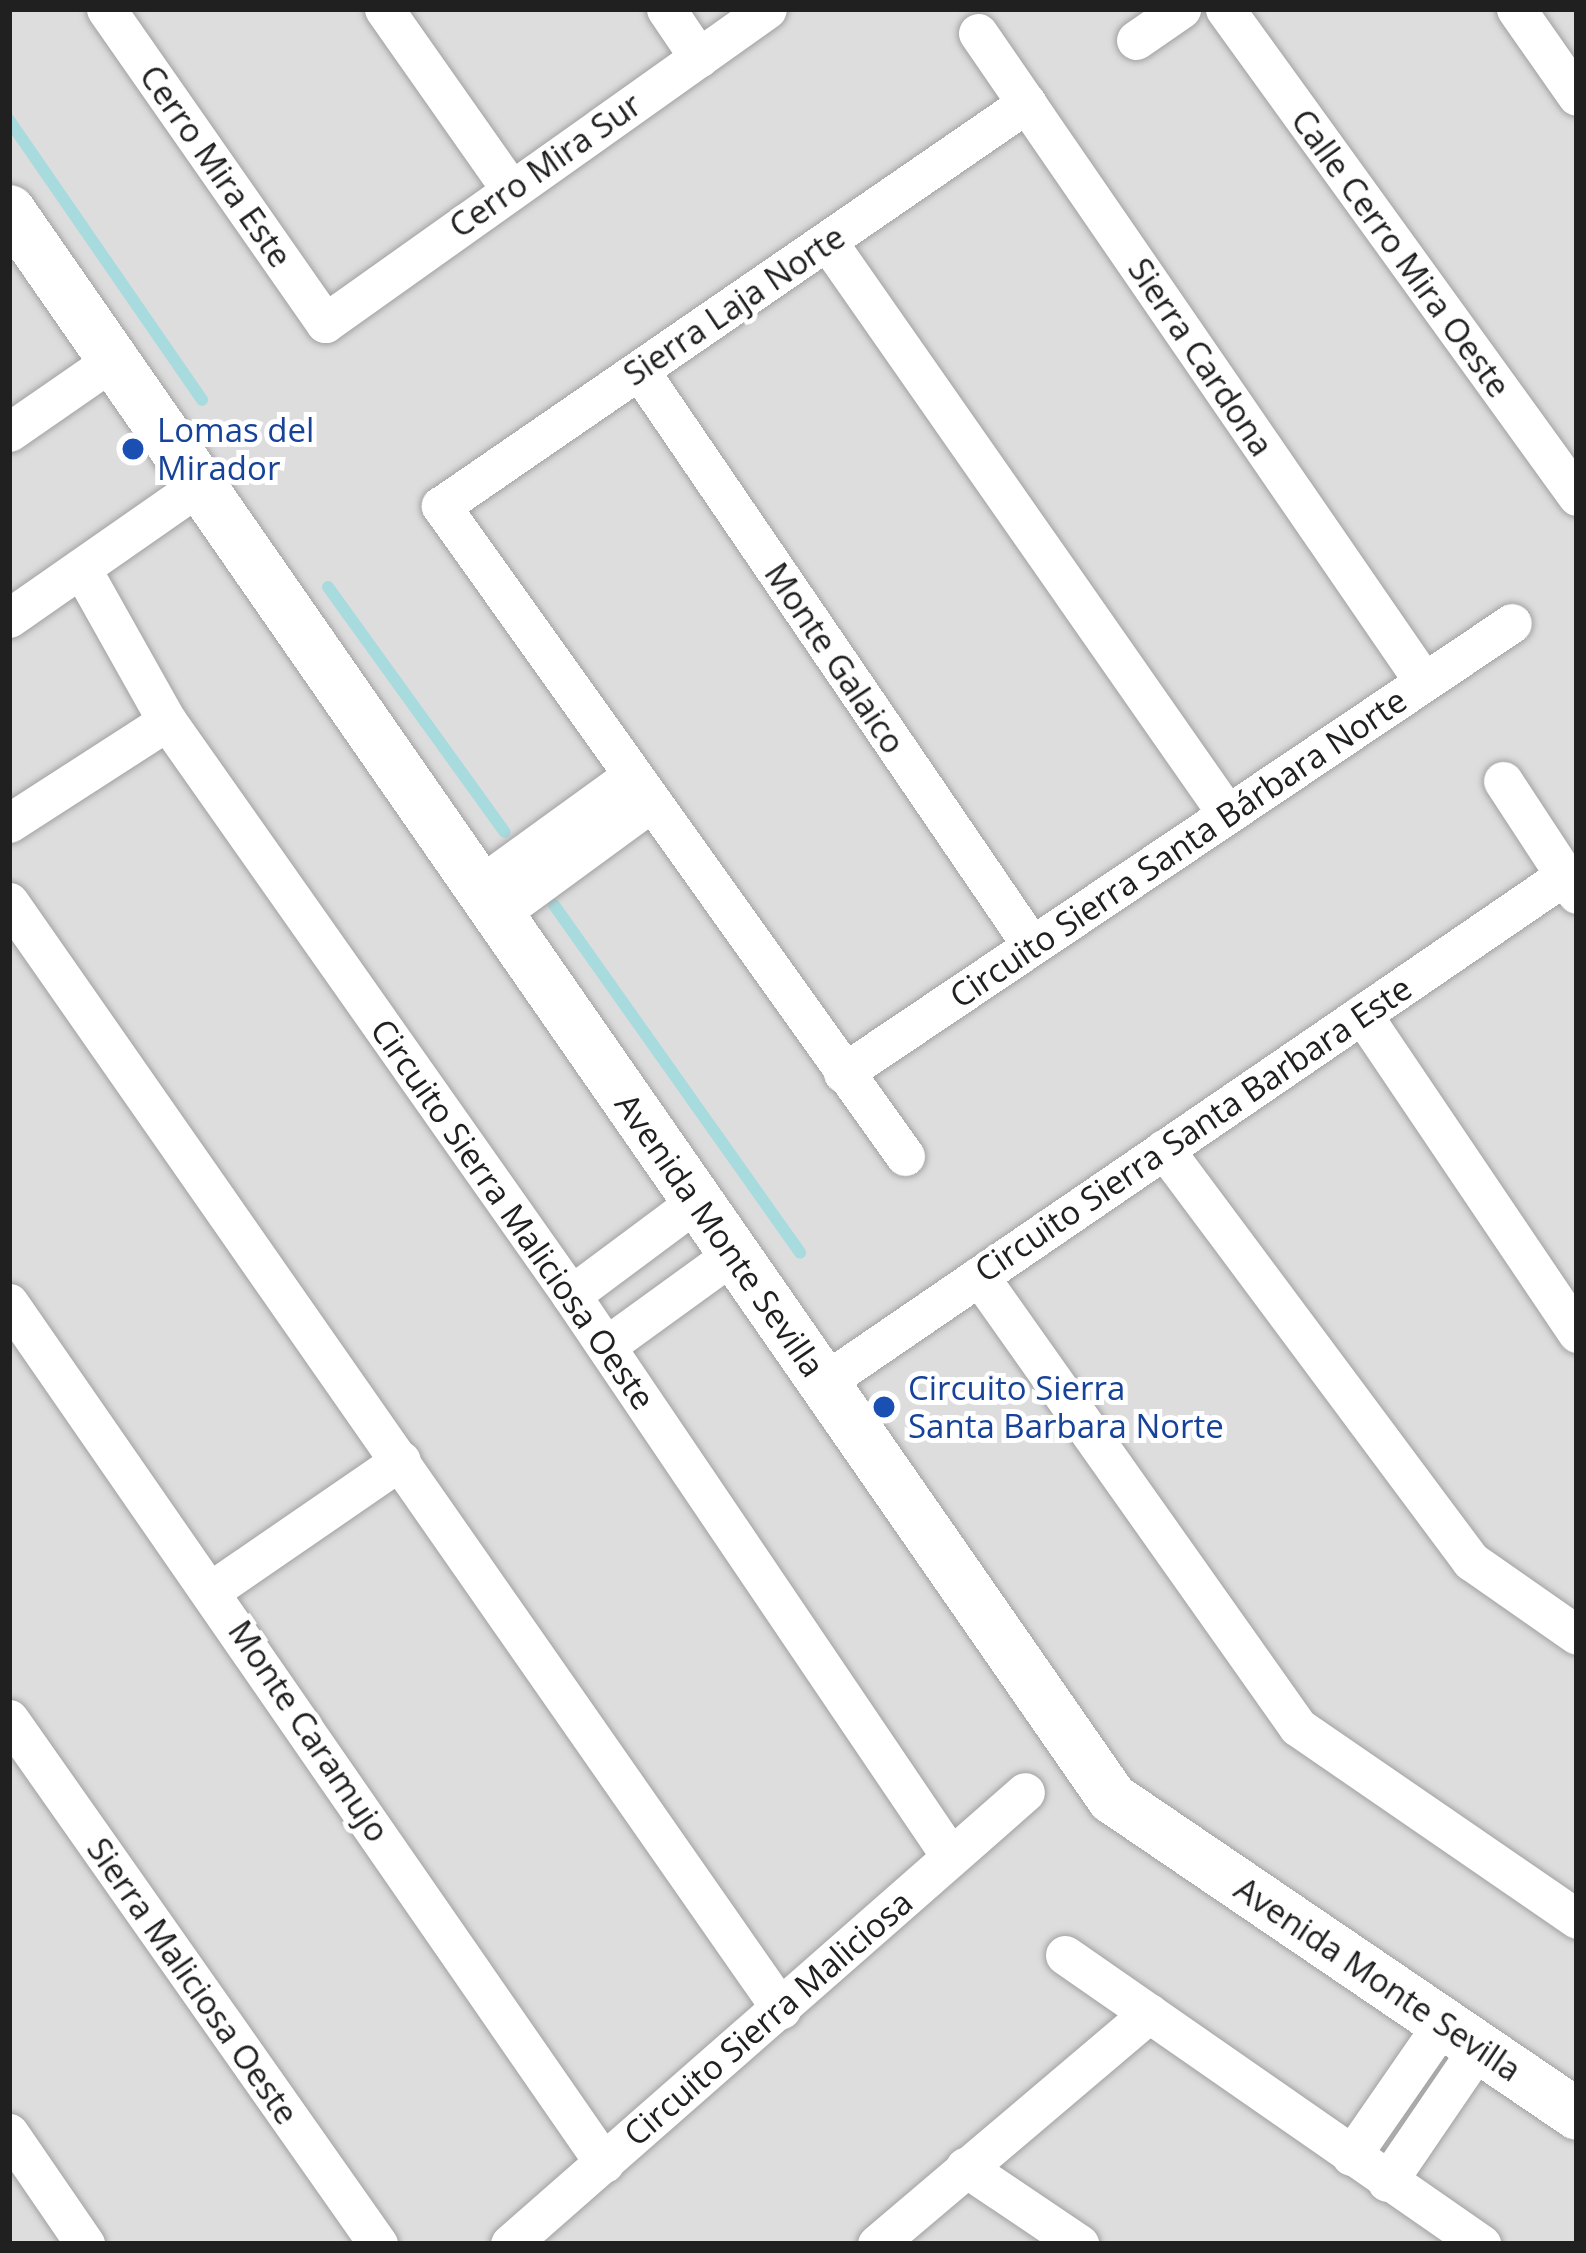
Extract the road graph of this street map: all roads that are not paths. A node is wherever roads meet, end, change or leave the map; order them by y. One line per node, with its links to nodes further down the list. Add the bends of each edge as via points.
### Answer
1 (106, 9): 16 (street, Cerro Mira Este)
2 (384, 9): 13 (street)
3 (666, 9): 10 (street)
4 (767, 9): 10 (street, Cerro Mira Sur)
5 (1180, 9): 9 (street)
6 (1225, 9): 21 (street, Calle Cerro Mira Oeste)
7 (1516, 9): 11 (street)
8 (978, 33): 12 (street, Sierra Cardona)
9 (1136, 40)
10 (699, 58): 13 (street, Cerro Mira Sur)
11 (1577, 96)
12 (1027, 103): 15 (street, Sierra Laja Norte); 25 (street, Sierra Cardona)
13 (510, 188): 16 (street, Cerro Mira Sur)
14 (9, 210): 17 (street, Avenida Monte Sevilla)
15 (827, 242): 18 (street, Sierra Laja Norte); 29 (street)
16 (325, 323)
17 (113, 360): 19 (street); 20 (street, Avenida Monte Sevilla)
18 (639, 370): 28 (street, Sierra Laja Norte, via 442,506); 34 (street, Monte Galaico)
19 (9, 432)
20 (200, 485): 22 (street); 32 (street, Avenida Monte Sevilla)
21 (1577, 496)
22 (81, 568): 23 (street); 26 (street, Circuito Sierra Maliciosa Oeste)
23 (9, 618)
24 (1512, 623): 25 (street, Circuito Sierra Santa Bárbara Norte)
25 (1424, 682): 29 (street, Circuito Sierra Santa Bárbara Norte)
26 (167, 721): 30 (street); 42 (street, Circuito Sierra Maliciosa Oeste)
27 (1503, 781): 31 (street)
28 (640, 790): 32 (street); 36 (street)
29 (1227, 814): 34 (street, Circuito Sierra Santa Bárbara Norte)
30 (9, 823)
31 (1571, 885): 35 (street, Circuito Sierra Santa Barbara Este)
32 (488, 901): 39 (street, Avenida Monte Sevilla)
33 (9, 902): 47 (street)
34 (1031, 946): 36 (street, Circuito Sierra Santa Bárbara Norte)
35 (1362, 1014): 37 (street, Circuito Sierra Santa Barbara Este); 44 (street)
36 (843, 1073): 38 (street)
37 (1164, 1149): 41 (street, Circuito Sierra Santa Barbara Este); 49 (street, via 1471,1561)
38 (905, 1156)
39 (697, 1201): 40 (street, Avenida Monte Sevilla); 42 (street)
40 (734, 1255): 45 (street); 46 (street, Avenida Monte Sevilla)
41 (979, 1276): 46 (street, Circuito Sierra Santa Barbara Este); 53 (street, via 1298,1727)
42 (571, 1295): 45 (street, Circuito Sierra Maliciosa Oeste)
43 (9, 1303): 48 (street, Monte Caramujo)
44 (1577, 1333)
45 (606, 1346): 52 (street, Circuito Sierra Maliciosa Oeste)
46 (823, 1383): 57 (street, Avenida Monte Sevilla, via 1112,1798)
47 (401, 1460): 48 (street); 55 (street)
48 (212, 1590): 61 (street, Monte Caramujo)
49 (1577, 1635)
50 (12, 1728): 65 (street, Sierra Maliciosa Oeste)
51 (1024, 1792): 52 (street, Circuito Sierra Maliciosa)
52 (950, 1857): 55 (street, Circuito Sierra Maliciosa)
53 (1577, 1919)
54 (1065, 1954): 56 (street)
55 (781, 2009): 61 (street, Circuito Sierra Maliciosa)
56 (1149, 2013): 60 (street); 62 (street)
57 (1461, 2035): 58 (street, Avenida Monte Sevilla); 60 (street); 63 (street)
58 (1577, 2114)
59 (9, 2133): 64 (street)
60 (1351, 2156): 63 (street)
61 (604, 2163): 66 (street, Circuito Sierra Maliciosa)
62 (965, 2167): 67 (street); 68 (street)
63 (1388, 2182): 69 (street)
64 (85, 2244)
65 (378, 2244)
66 (510, 2244)
67 (877, 2244)
68 (1078, 2244)
69 (1481, 2244)

